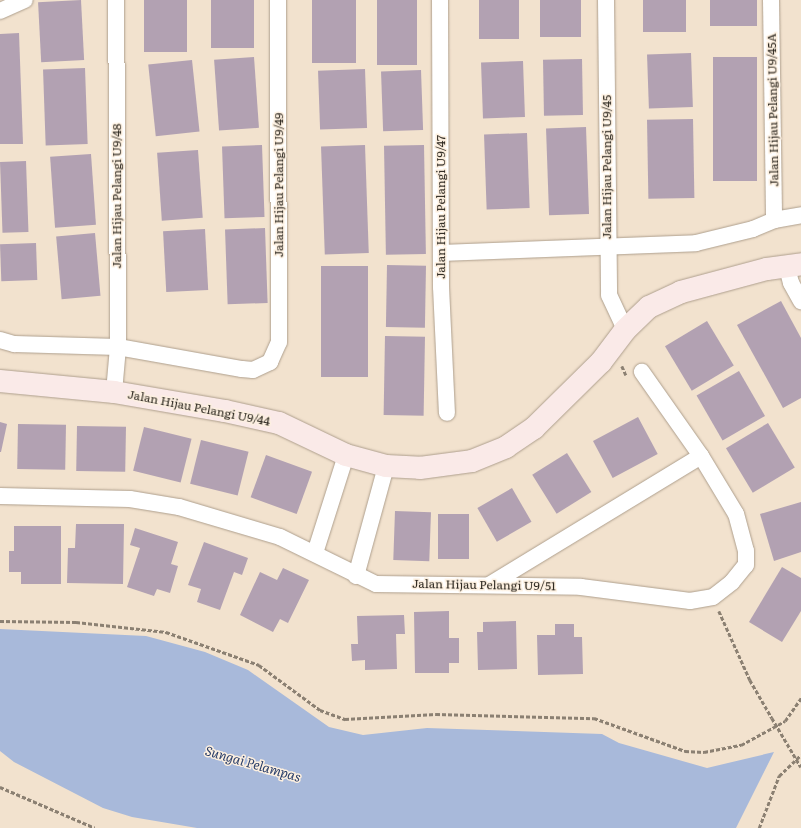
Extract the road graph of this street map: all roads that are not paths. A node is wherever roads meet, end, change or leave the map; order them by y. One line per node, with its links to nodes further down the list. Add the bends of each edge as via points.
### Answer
1 (25, 0): 7 (street)
2 (116, 0): 16 (street, Jalan Hijau Pelangi U9/48)
3 (278, 0): 16 (street, Jalan Hijau Pelangi U9/49, via 279,342 265,366 253,370)
4 (440, 0): 11 (street, Jalan Hijau Pelangi U9/47)
5 (606, 0): 10 (street, Jalan Hijau Pelangi U9/45)
6 (771, 0): 9 (street, Jalan Hijau Pelangi U9/45A)
7 (0, 11)
8 (801, 216): 9 (street)
9 (774, 220): 10 (street, via 753,230 696,243)
10 (608, 247): 11 (street); 14 (street, Jalan Hijau Pelangi U9/45, via 609,295)
11 (441, 253): 20 (street, Jalan Hijau Pelangi U9/47)
12 (794, 265): 13 (street, via 791,283); 14 (street, Jalan Hijau Pelangi U9/44, via 767,269 681,292 649,307)
13 (801, 300)
14 (625, 330): 23 (street, Jalan Hijau Pelangi U9/44, via 601,362 575,390 534,428 506,447 472,461 420,468)
15 (0, 340): 16 (street, via 21,345)
16 (118, 347): 19 (street, Jalan Hijau Pelangi U9/48)
17 (642, 372): 22 (street)
18 (0, 381): 19 (street, Jalan Hijau Pelangi U9/44)
19 (114, 392): 21 (street, Jalan Hijau Pelangi U9/44, via 280,423)
20 (447, 413)
21 (346, 455): 23 (street, Jalan Hijau Pelangi U9/44); 25 (street)
22 (702, 456): 27 (street); 27 (street, Jalan Hijau Pelangi U9/51, via 736,514 746,551 746,565 732,582 713,598 690,601 581,587)
23 (386, 466): 26 (street)
24 (0, 496): 25 (street, Jalan Hijau Pelangi U9/51, via 130,499 179,507 280,537)
25 (315, 553): 26 (street, Jalan Hijau Pelangi U9/51)
26 (356, 576): 27 (street, Jalan Hijau Pelangi U9/51, via 376,584)
27 (488, 585)

